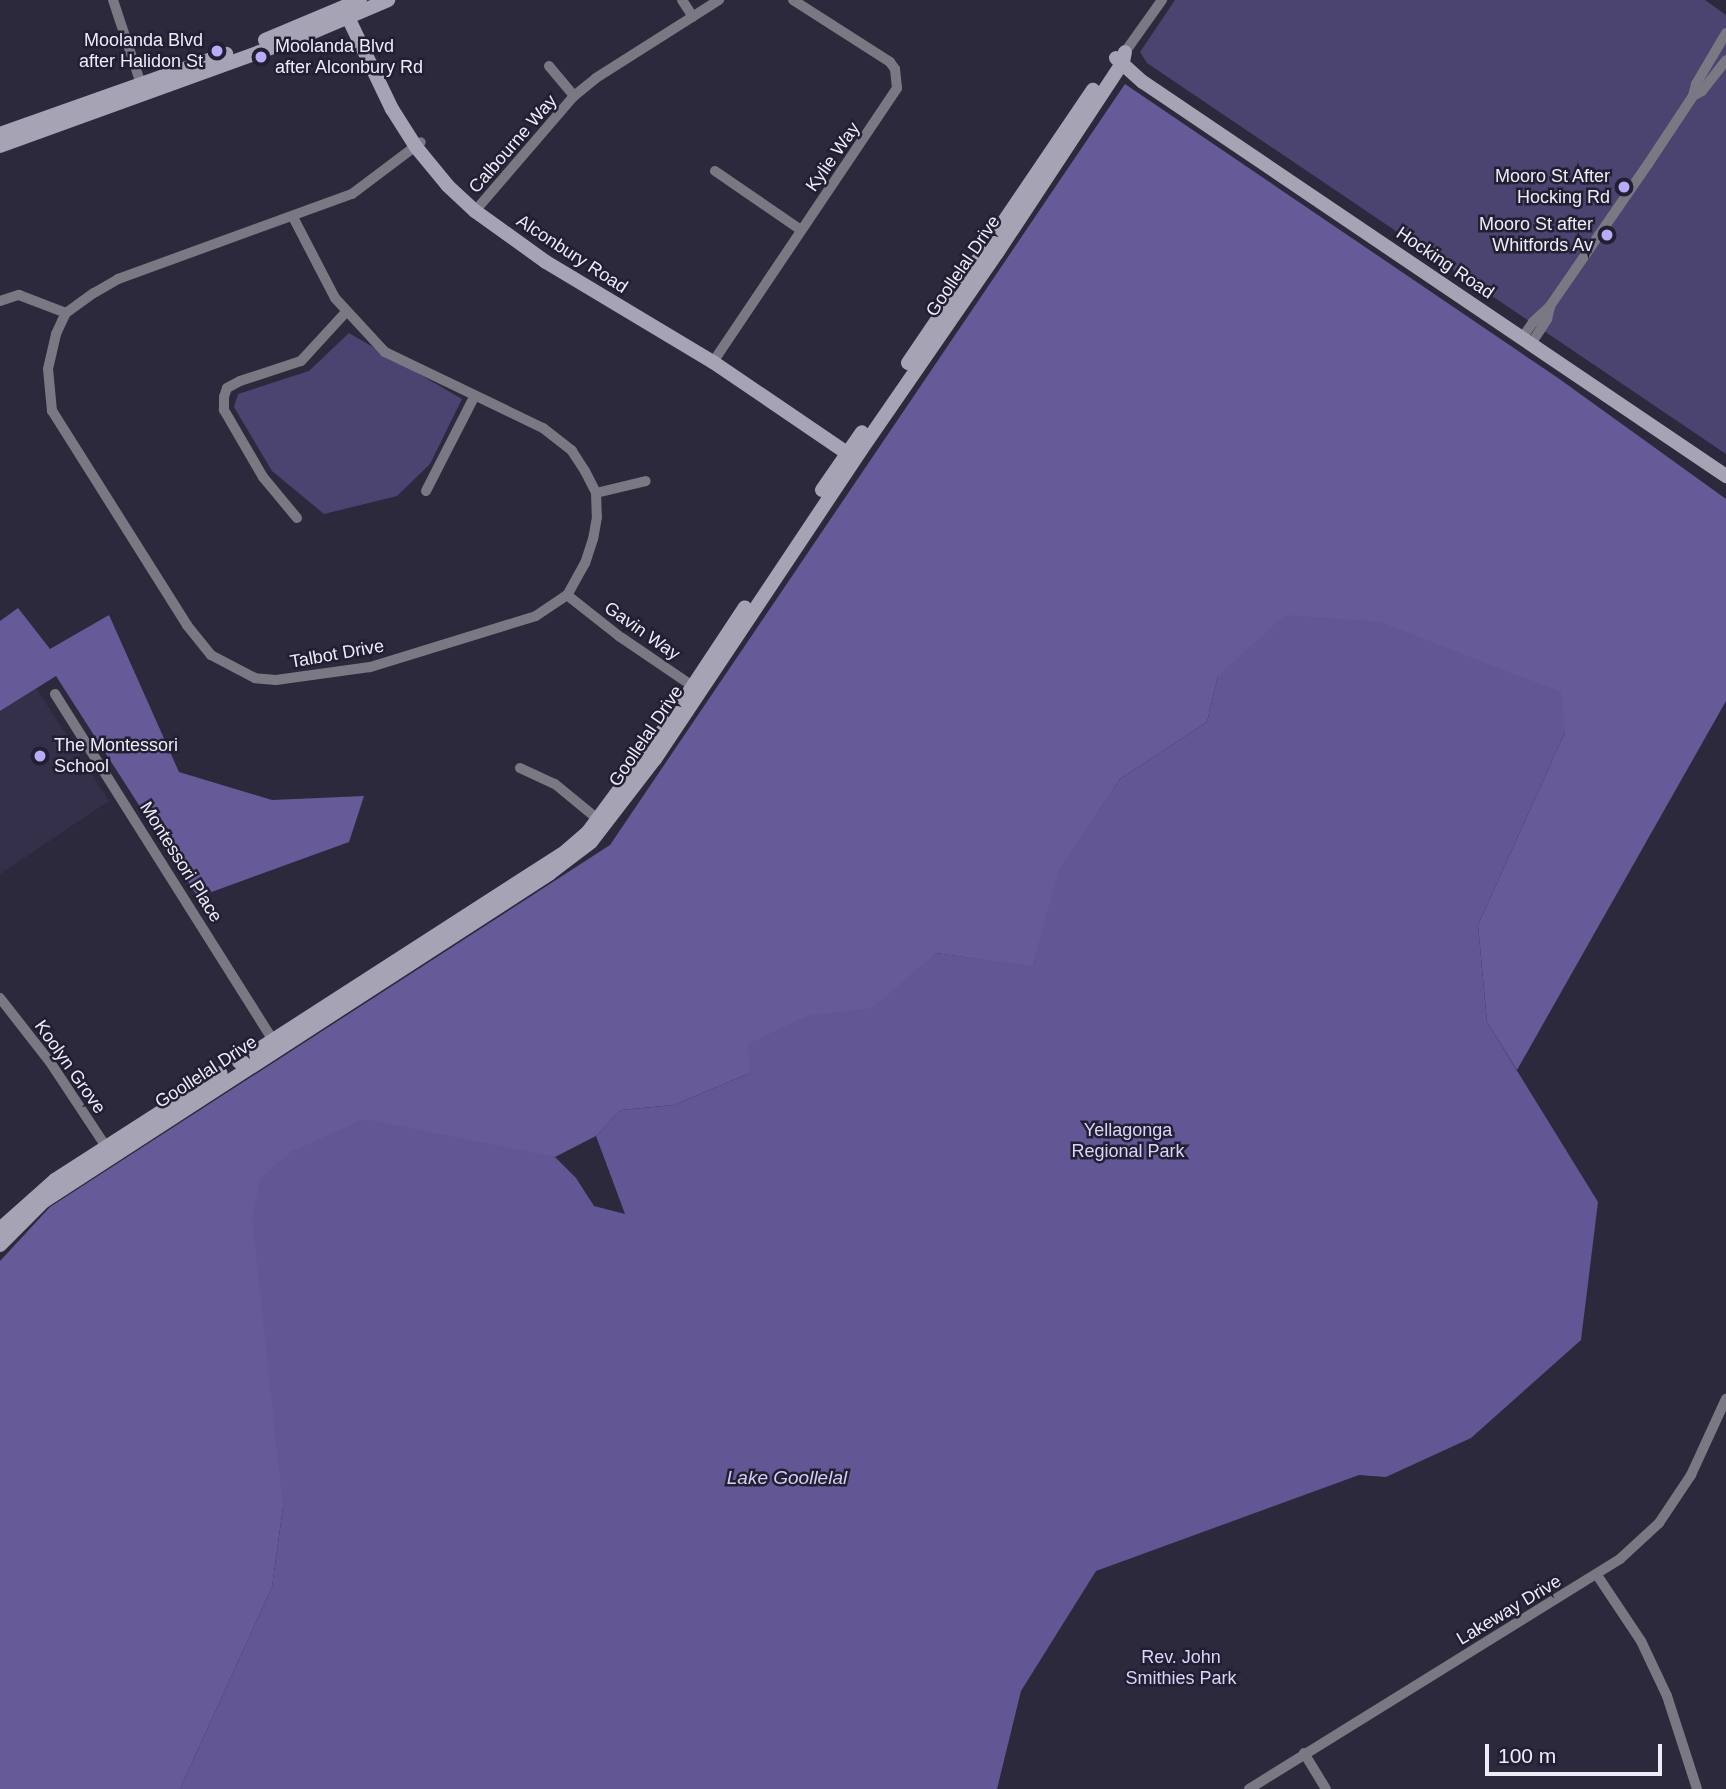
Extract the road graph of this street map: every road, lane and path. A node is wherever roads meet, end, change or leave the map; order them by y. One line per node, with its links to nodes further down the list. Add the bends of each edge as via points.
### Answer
1 (113, 0): 13 (street)
2 (388, 0): 7 (street)
3 (682, 0): 8 (street)
4 (719, 0): 8 (street, Calbourne Way)
5 (793, 0): 22 (street, Kylie Way, via 890,62 898,79 892,98)
6 (1162, 0): 11 (street, Goollelal Drive)
7 (352, 9): 13 (street); 17 (street, Alconbury Road)
8 (693, 17): 14 (street, Calbourne Way)
9 (1726, 33): 15 (street)
10 (1726, 60): 15 (street)
11 (1118, 62): 26 (street, Hocking Road); 29 (street, Goollelal Drive)
12 (549, 66): 14 (street, Calbourne Way)
13 (143, 89): 16 (street); 18 (street)
14 (575, 96): 20 (street, Calbourne Way)
15 (1693, 96): 26 (street, via 1550,306 1547,319)
16 (0, 135)
17 (419, 145): 20 (street, Alconbury Road, via 448,186); 21 (street, via 352,194)
18 (0, 146)
19 (715, 171): 22 (street)
20 (477, 209): 27 (street, Alconbury Road, via 546,262)
21 (293, 217): 24 (street, via 310,255); 25 (street, via 118,279)
22 (801, 230): 27 (street, Kylie Way)
23 (0, 302): 25 (street, via 19,295)
24 (346, 312): 28 (street, via 384,352); 34 (street, via 301,361 240,381 227,388 224,397 224,410 263,477)
25 (66, 313): 35 (street, Talbot Drive, via 55,334 48,369 52,411 187,625 211,655 232,668 255,678 276,680 370,667 536,616)
26 (1527, 341): 30 (street, Hocking Road)
27 (716, 359): 29 (street, Alconbury Road)
28 (474, 397): 32 (street); 33 (street, via 558,438 572,452)
29 (854, 452): 36 (street, Goollelal Drive)
30 (1726, 476)
31 (646, 481): 33 (street)
32 (426, 491)
33 (596, 493): 35 (street, Talbot Drive, via 593,539 585,564)
34 (297, 518)
35 (566, 595): 36 (street, Gavin Way)
36 (696, 688): 39 (street, Goollelal Drive)
37 (55, 694): 41 (street, Montessori Place)
38 (520, 768): 39 (street, via 555,784)
39 (602, 823): 41 (street, Goollelal Drive)
40 (0, 998): 42 (street, Koolyn Grove, via 50,1062)
41 (276, 1044): 42 (street, Goollelal Drive)
42 (109, 1151): 43 (street, Goollelal Drive, via 45,1188); 44 (street, Goollelal Drive, via 44,1201)
43 (0, 1229)
44 (0, 1245)
45 (1726, 1399): 46 (street, Lakeway Drive, via 1691,1475 1659,1523)
46 (1597, 1575): 47 (street, Lakeway Drive); 50 (street, via 1641,1641 1667,1696)
47 (1304, 1753): 48 (street, Lakeway Drive); 49 (street)
48 (1249, 1789)
49 (1326, 1789)
50 (1697, 1789)

